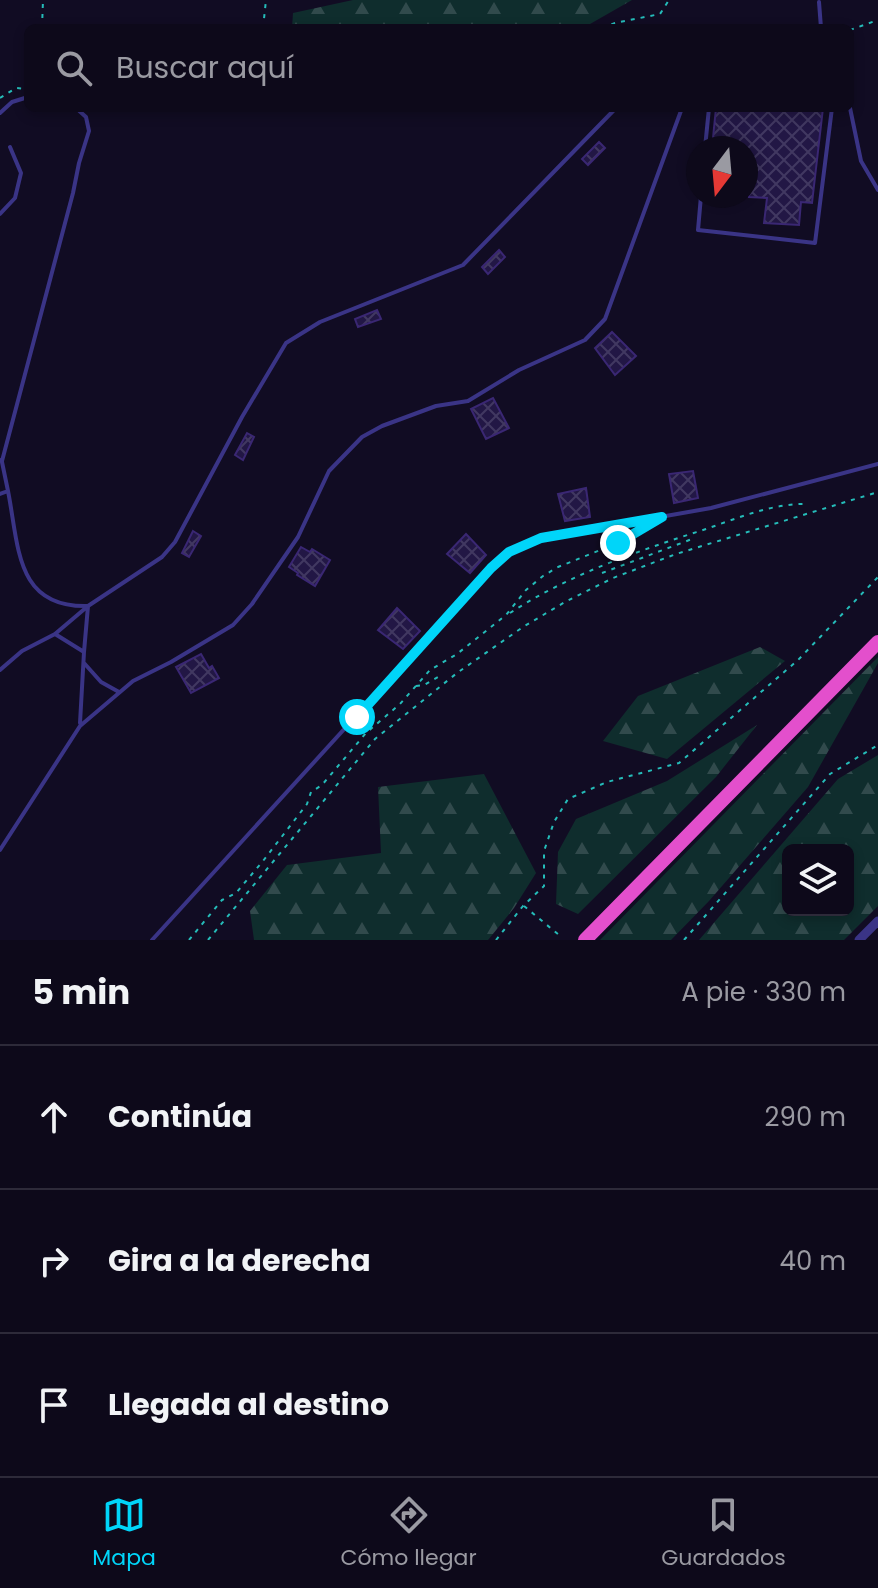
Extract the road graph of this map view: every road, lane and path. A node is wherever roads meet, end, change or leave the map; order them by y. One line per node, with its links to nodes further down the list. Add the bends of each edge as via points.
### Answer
1 (43, 0): 6 (path)
2 (266, 0): 7 (path)
3 (669, 0): 8 (path, via 660,14)
4 (819, 2): 9 (lane)
5 (878, 20): 10 (path)
6 (42, 24)
7 (263, 24)
8 (612, 24)
9 (821, 24)
10 (854, 29)
11 (24, 89): 12 (path)
12 (0, 98)
13 (24, 98): 20 (lane)
14 (80, 112): 26 (lane, via 89,131)
15 (612, 112): 38 (lane, via 463,265 320,322 286,343 175,542 162,557)
16 (681, 112): 47 (lane, via 605,319 585,340 468,401 436,406 362,437 329,471 298,537 233,625)
17 (709, 112): 21 (lane)
18 (831, 112): 24 (lane, via 815,243 698,230)
19 (851, 112): 23 (lane, via 861,161)
20 (0, 113)
21 (706, 136)
22 (10, 147): 25 (lane, via 21,173 15,198)
23 (878, 190)
24 (700, 208)
25 (0, 214)
26 (1, 461): 28 (lane)
27 (878, 464): 32 (lane)
28 (8, 491): 30 (lane); 38 (lane, via 24,572 33,587 49,600)
29 (878, 492): 56 (path, via 676,554 613,578 523,627 375,739)
30 (0, 494)
31 (807, 504): 34 (path, via 748,515)
32 (662, 517): 39 (path, via 543,576); 54 (lane, via 541,538 509,552)
33 (692, 539): 35 (path)
34 (629, 554): 35 (path); 39 (path, via 551,588)
35 (631, 561): 36 (path)
36 (602, 573)
37 (878, 577): 51 (path, via 798,660 679,763 607,782 568,799 544,851 544,886)
38 (88, 606): 40 (lane); 42 (lane)
39 (506, 615): 46 (path)
40 (55, 634): 42 (lane); 44 (lane)
41 (878, 642): 58 (highway)
42 (84, 652): 43 (lane)
43 (84, 663): 47 (lane); 48 (lane)
44 (0, 670)
45 (443, 674): 46 (path)
46 (416, 686): 55 (path, via 311,792 263,861)
47 (119, 692): 48 (lane)
48 (80, 726): 50 (lane)
49 (878, 745): 59 (path, via 830,774)
50 (0, 850)
51 (523, 906): 53 (path); 57 (path)
52 (878, 921): 60 (street)
53 (559, 935)
54 (152, 940)
55 (189, 940)
56 (208, 940)
57 (496, 940)
58 (585, 940)
59 (684, 940)
60 (859, 940)

